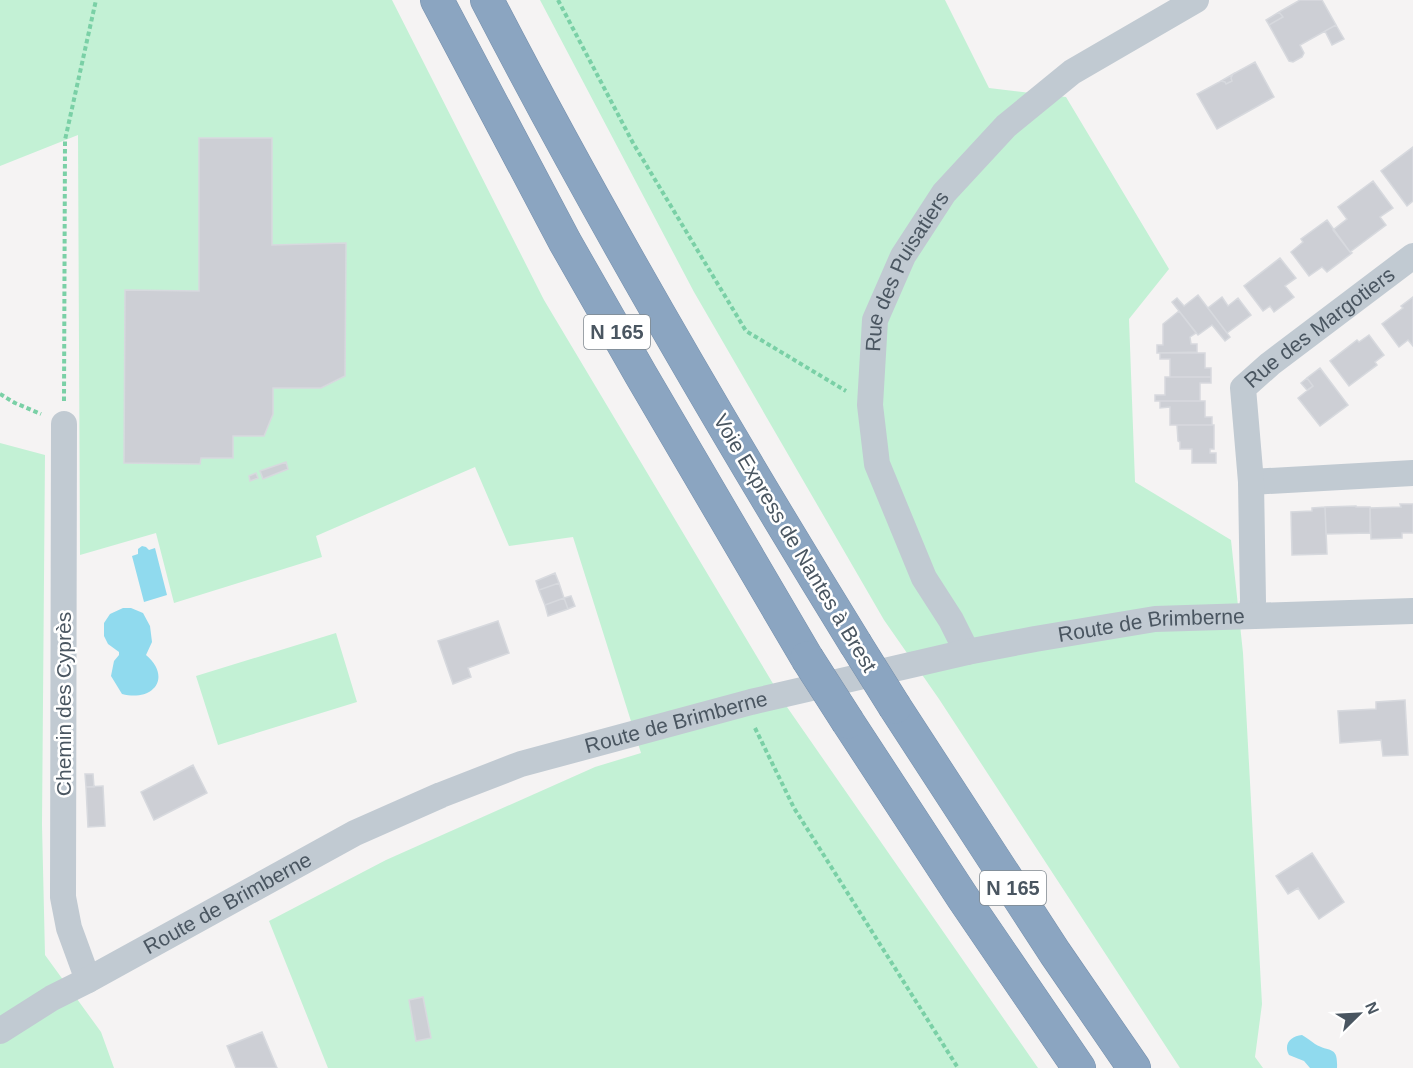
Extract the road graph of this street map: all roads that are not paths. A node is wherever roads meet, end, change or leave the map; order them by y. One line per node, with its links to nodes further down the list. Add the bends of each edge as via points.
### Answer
1 (437, 0): 13 (highway, N 165, bridge, via 565,242 807,658)
2 (487, 0): 14 (highway, Voie Express de Nantes à Brest / N 165, bridge, via 630,264 762,491 895,707)
3 (1196, 0): 10 (street, Rue des Puisatiers, via 1072,72 1006,126 944,193 903,256 875,320 870,405 876,464 924,578)
4 (1413, 256): 7 (street, Rue des Margotiers, via 1243,388)
5 (64, 424): 11 (street, Chemin des Cyprès, via 63,897 69,928)
6 (1413, 473): 7 (street)
7 (1251, 482): 9 (street, Rue des Margotiers)
8 (1413, 611): 9 (street, Route de Brimberne)
9 (1251, 616): 10 (street, Route de Brimberne, via 1155,620)
10 (967, 652): 11 (street, Route de Brimberne, via 739,705 521,764 356,833)
11 (88, 980): 12 (street, Route de Brimberne)
12 (0, 1031)
13 (1078, 1068)
14 (1134, 1068)

